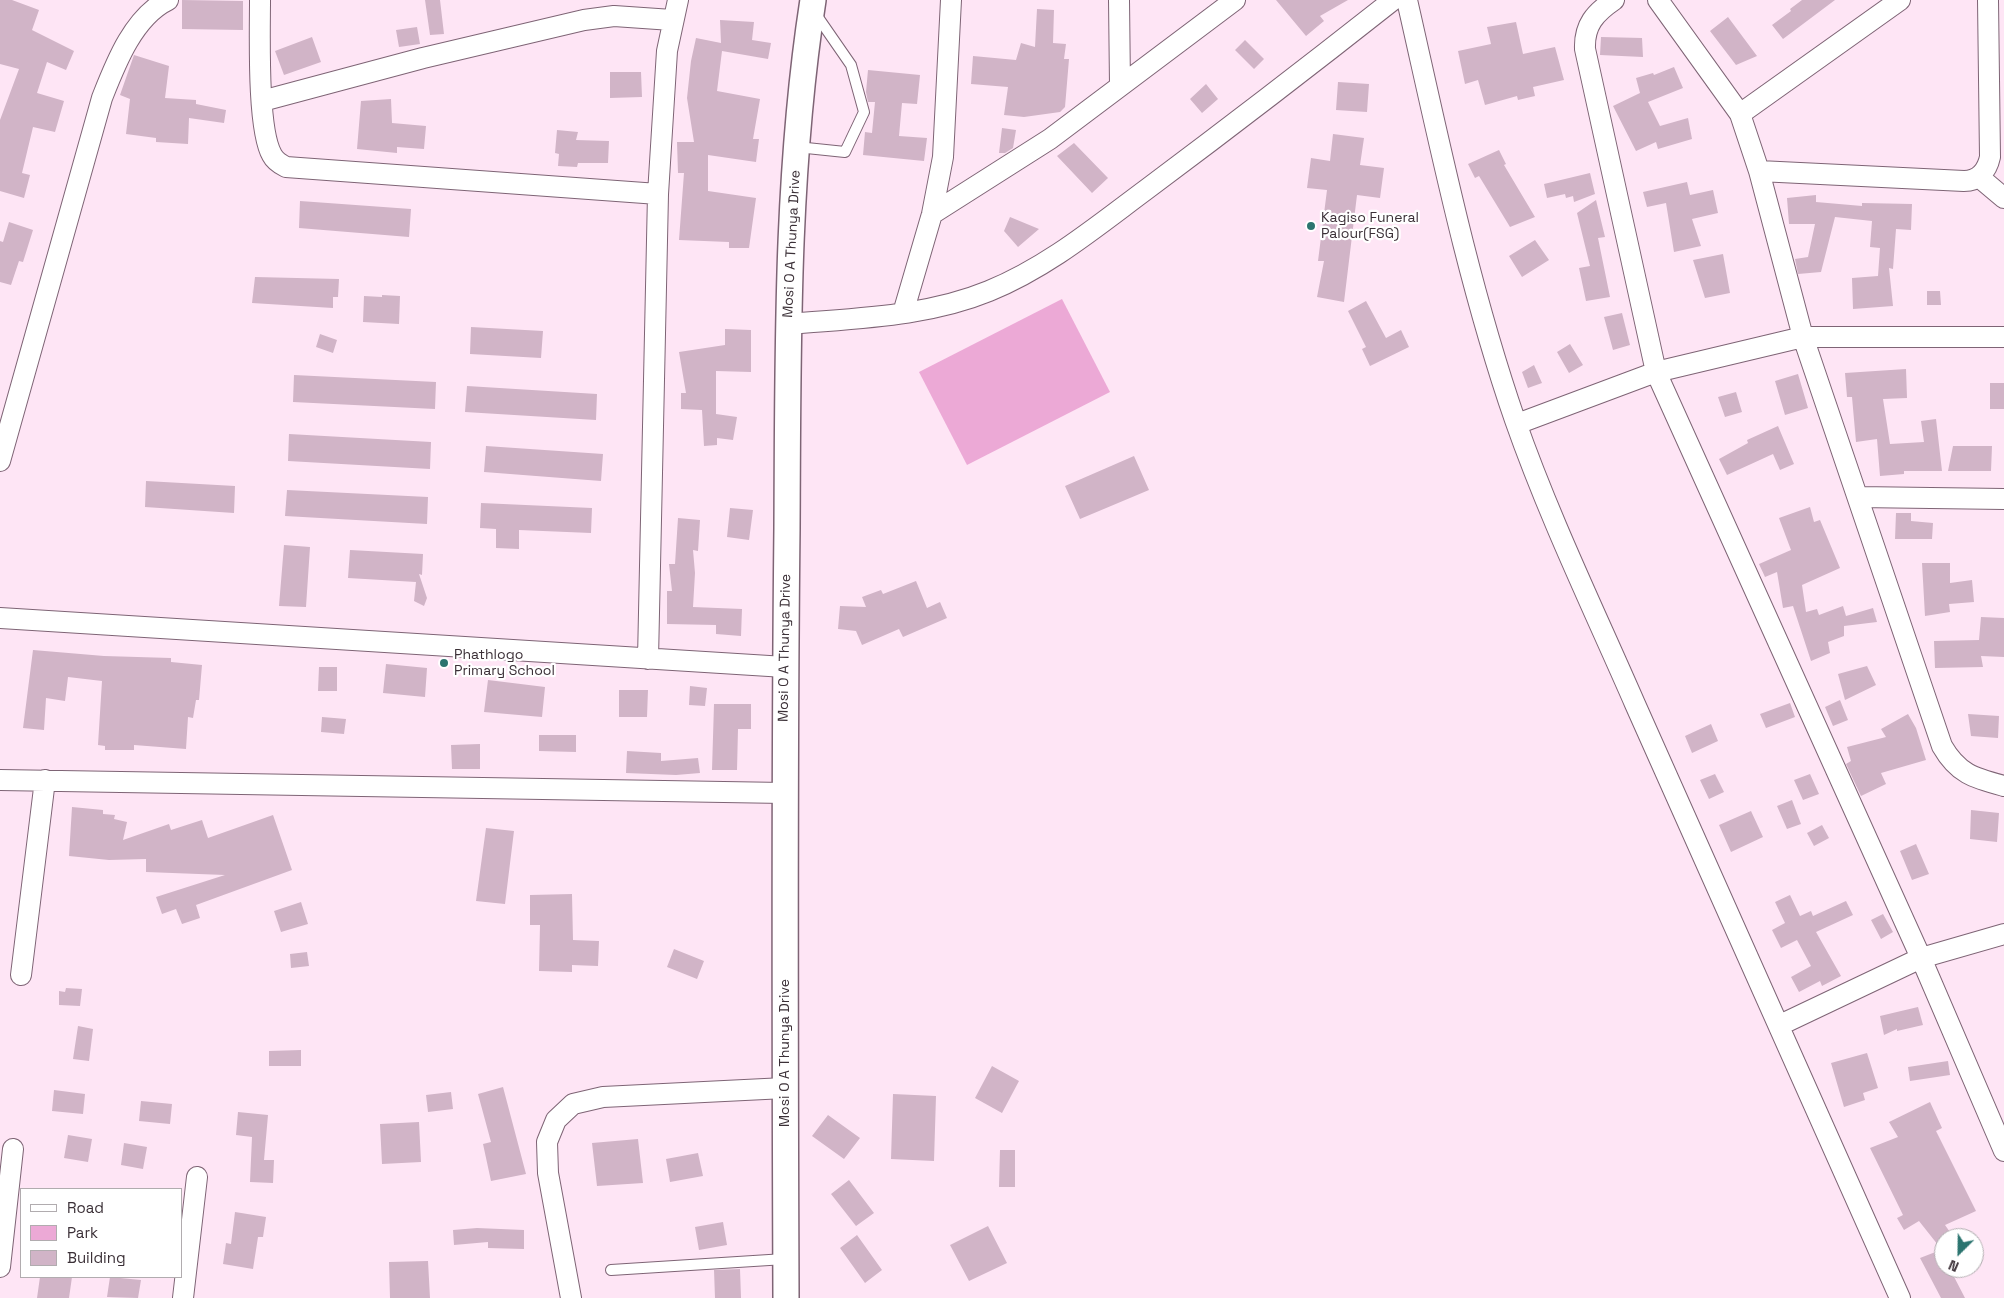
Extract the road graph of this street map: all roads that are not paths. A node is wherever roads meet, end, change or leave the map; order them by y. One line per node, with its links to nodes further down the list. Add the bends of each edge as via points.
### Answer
1 (260, 0): 16 (street)
2 (678, 0): 14 (street)
3 (951, 0): 23 (street, via 943,157)
4 (1119, 0): 15 (street)
5 (1234, 0): 15 (street)
6 (1393, 0): 24 (street, via 1235,124 1046,262 988,292 934,308)
7 (1407, 0): 29 (street, via 1450,188 1487,329)
8 (1614, 0): 28 (street, via 1593,17 1586,28 1585,48)
9 (1658, 0): 17 (street)
10 (1900, 0): 17 (street)
11 (1988, 0): 20 (street, via 1990,157)
12 (163, 1): 30 (street, via 132,36 102,98)
13 (812, 4): 18 (street, Mosi O A Thunya Drive); 18 (lane, via 851,66 864,112 845,152)
14 (672, 20): 16 (street, via 614,16 584,20); 21 (street, via 663,90)
15 (1120, 85): 23 (street, via 1050,139)
16 (262, 101): 21 (street, via 271,154 286,167)
17 (1740, 114): 19 (street)
18 (797, 147): 25 (street, Mosi O A Thunya Drive)
19 (1759, 171): 20 (street, via 1964,181); 26 (street)
20 (1979, 177): 22 (street)
21 (658, 194): 35 (street)
22 (2004, 198)
23 (932, 214): 24 (street)
24 (903, 313): 25 (street)
25 (789, 324): 36 (street, Mosi O A Thunya Drive)
26 (1803, 337): 27 (street); 28 (street); 32 (street)
27 (2004, 337)
28 (1656, 372): 29 (street); 42 (street)
29 (1517, 424): 44 (street, via 1540,487 1652,744)
30 (4, 432): 31 (street)
31 (0, 461)
32 (1858, 497): 33 (street); 39 (street, via 1942,746 1949,759 1968,775)
33 (2004, 499)
34 (0, 618): 35 (street)
35 (648, 658): 36 (street)
36 (785, 667): 40 (street, Mosi O A Thunya Drive)
37 (0, 780): 38 (street)
38 (45, 780): 40 (street); 43 (street)
39 (2004, 786)
40 (784, 793): 45 (street, Mosi O A Thunya Drive)
41 (2004, 934): 42 (street)
42 (1921, 958): 44 (street); 47 (street)
43 (21, 975)
44 (1780, 1025): 55 (street)
45 (786, 1088): 49 (street, Mosi O A Thunya Drive); 53 (street, via 603,1097 573,1104 556,1120 547,1142 548,1173)
46 (12, 1149): 50 (street)
47 (2004, 1151)
48 (197, 1177): 52 (street)
49 (786, 1259): 51 (lane); 54 (street, Mosi O A Thunya Drive)
50 (0, 1267)
51 (611, 1270)
52 (183, 1298)
53 (571, 1298)
54 (786, 1298)
55 (1900, 1298)

